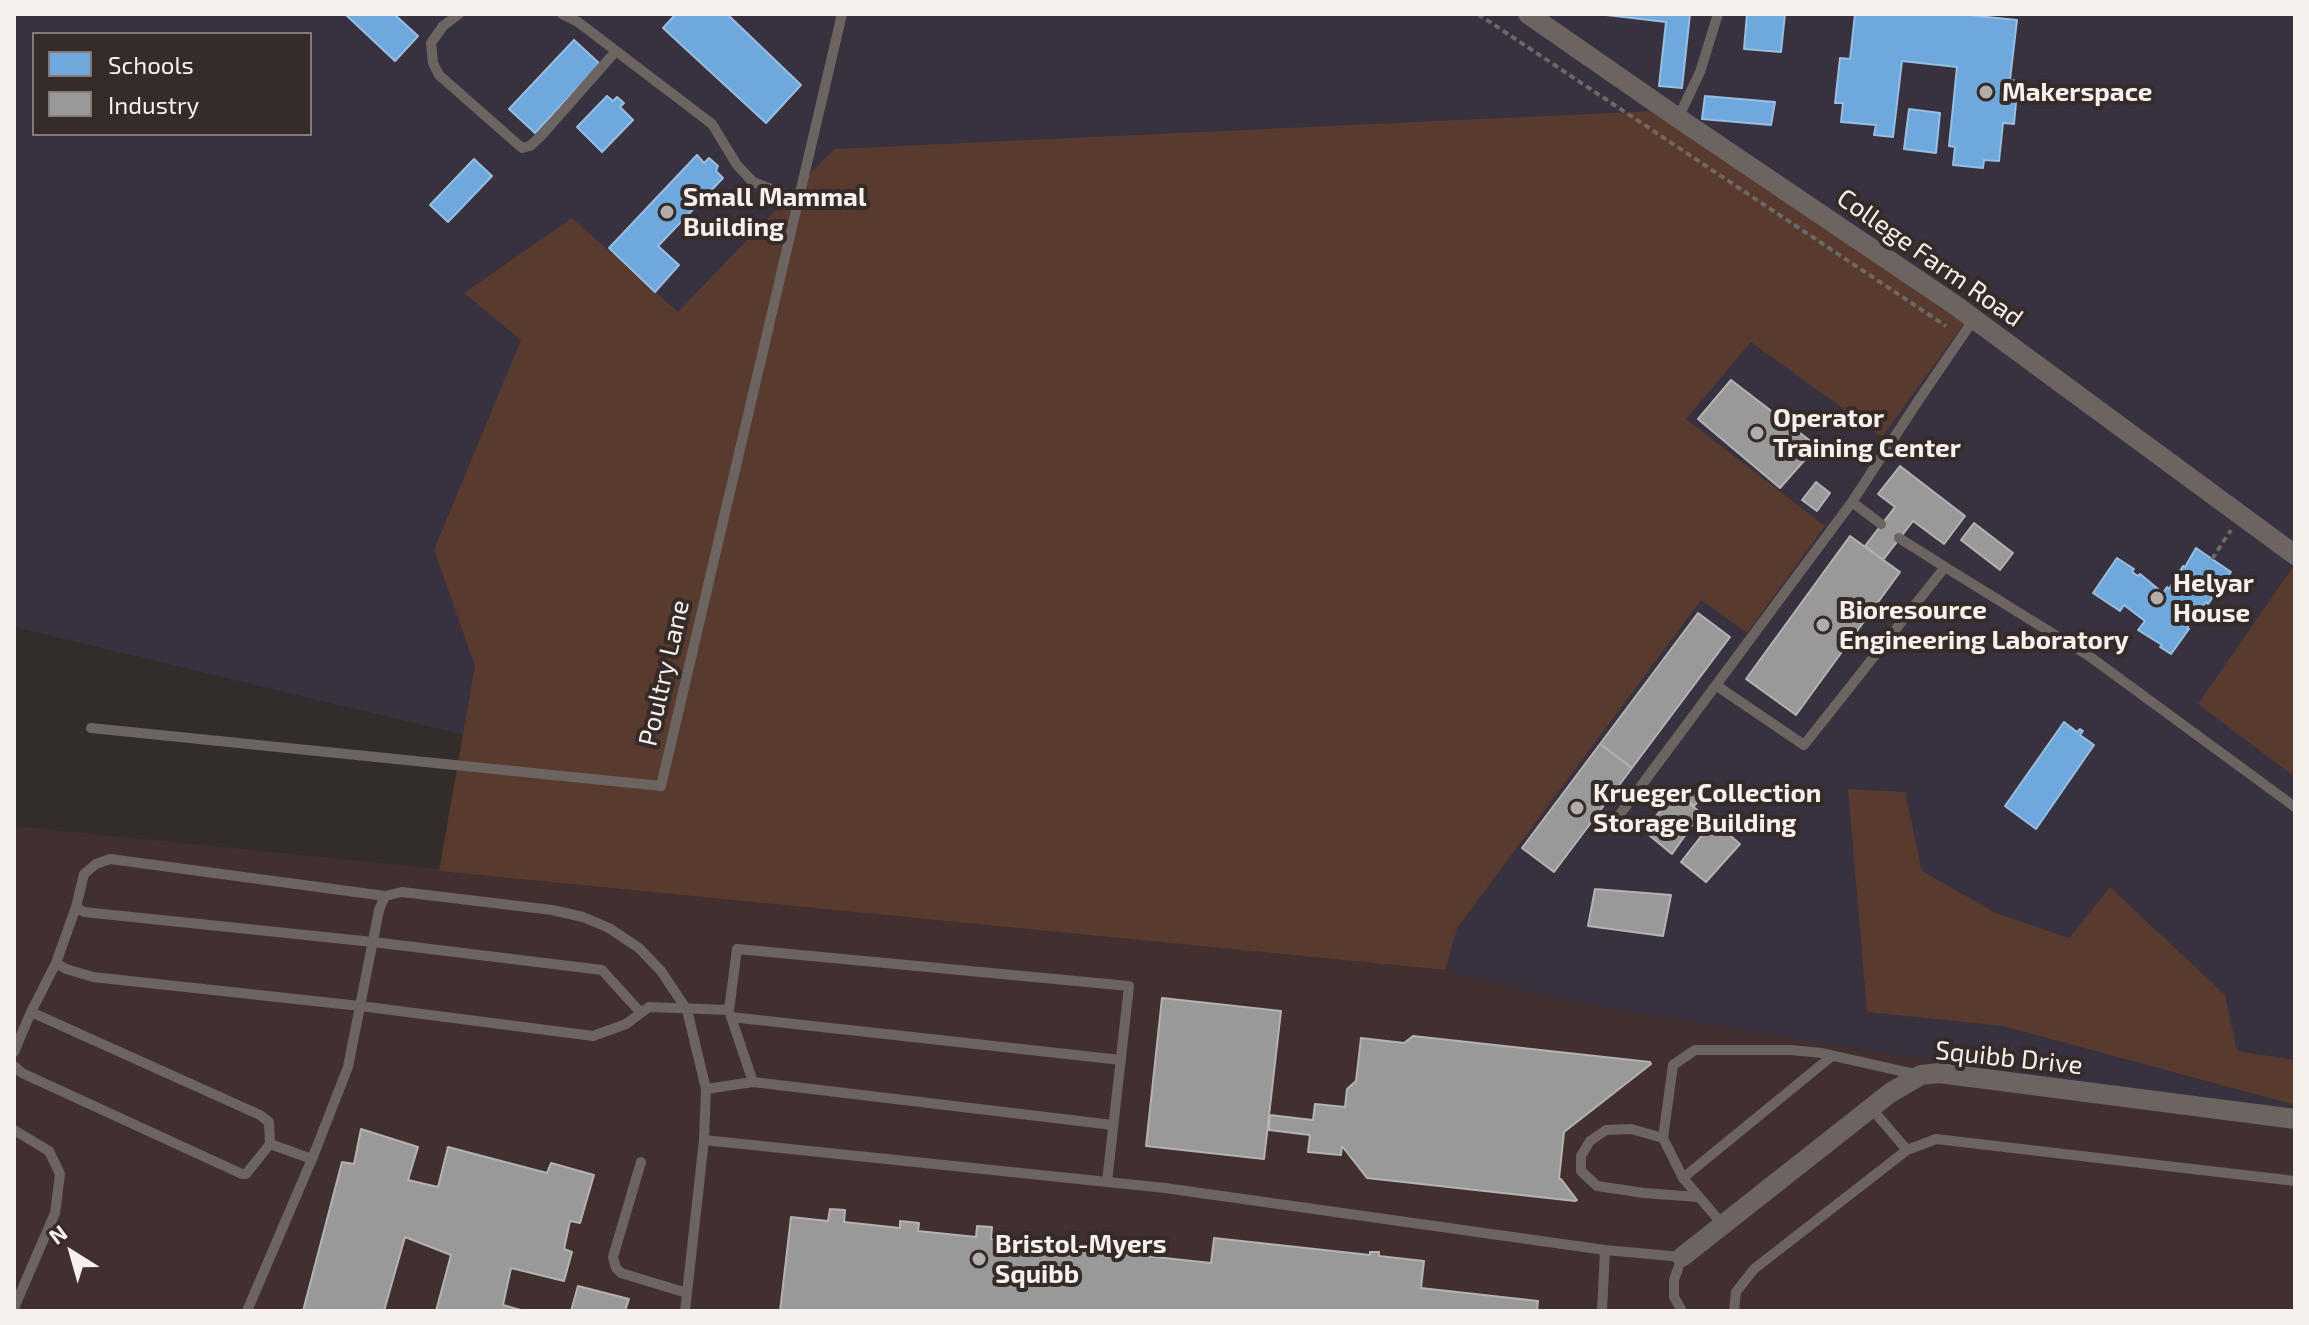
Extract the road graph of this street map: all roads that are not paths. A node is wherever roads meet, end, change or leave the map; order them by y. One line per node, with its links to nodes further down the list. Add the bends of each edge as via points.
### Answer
1 (459, 14): 7 (lane, via 431,43 433,63 439,75 522,148 542,135)
2 (562, 14): 7 (lane)
3 (842, 14): 9 (lane, Poultry Lane)
4 (1528, 14): 6 (street, College Farm Road)
5 (1718, 14): 8 (lane, via 1700,72)
6 (1551, 21): 8 (street, College Farm Road)
7 (616, 51): 9 (lane, via 712,124 753,182)
8 (1678, 118): 10 (street, College Farm Road)
9 (798, 199): 17 (lane, Poultry Lane, via 661,786)
10 (1974, 319): 11 (lane); 14 (street, College Farm Road)
11 (1852, 502): 12 (lane); 16 (lane)
12 (1881, 524)
13 (1899, 538): 15 (lane)
14 (2295, 555)
15 (1945, 567): 16 (lane, via 1804,745); 18 (lane, via 2089,656)
16 (1717, 686): 19 (lane)
17 (91, 728)
18 (2295, 807)
19 (1612, 825)
20 (385, 896): 21 (lane, via 110,859 84,874); 22 (lane); 25 (lane, via 402,892 583,917 639,948)
21 (76, 907): 22 (lane, via 84,912); 23 (lane)
22 (373, 942): 24 (lane); 27 (lane, via 602,970)
23 (56, 963): 24 (lane, via 93,977); 26 (lane)
24 (360, 1006): 27 (lane, via 593,1036); 44 (lane, via 348,1067)
25 (687, 1010): 27 (lane, via 649,1007); 28 (lane); 35 (lane)
26 (31, 1012): 29 (lane); 42 (lane, via 260,1115 269,1122)
27 (641, 1013)
28 (730, 1013): 31 (lane); 31 (lane, via 737,949 1129,986); 34 (lane)
29 (14, 1052)
30 (1832, 1056): 33 (lane); 40 (lane, via 1791,1050 1695,1050 1673,1065); 46 (lane)
31 (1121, 1060): 38 (lane)
32 (14, 1066): 42 (lane, via 242,1174)
33 (1921, 1075): 36 (street, Squibb Drive); 37 (street, Squibb Drive, via 1939,1073)
34 (753, 1082): 35 (lane); 38 (lane)
35 (706, 1089): 41 (lane)
36 (1872, 1109): 43 (lane); 50 (street, Squibb Drive)
37 (2295, 1119)
38 (1113, 1125): 48 (lane)
39 (14, 1130): 54 (lane, via 49,1151 60,1174 55,1213)
40 (1663, 1138): 46 (lane); 49 (lane, via 1631,1129 1606,1130 1590,1141 1581,1156 1581,1171 1597,1186)
41 (704, 1140): 48 (lane); 53 (lane)
42 (270, 1144): 44 (lane)
43 (1907, 1150): 47 (lane, via 1936,1139); 59 (lane, via 1754,1269 1736,1292)
44 (312, 1159): 55 (lane)
45 (641, 1162): 53 (lane, via 613,1257 616,1268)
46 (1683, 1178): 49 (lane)
47 (2295, 1181)
48 (1107, 1182): 51 (lane)
49 (1698, 1197): 50 (lane)
50 (1723, 1225): 52 (street, Squibb Drive)
51 (1605, 1250): 52 (lane); 57 (lane)
52 (1682, 1257): 58 (lane, via 1674,1297)
53 (687, 1293): 56 (lane)
54 (14, 1308)
55 (247, 1311)
56 (685, 1311)
57 (1602, 1311)
58 (1682, 1311)
59 (1734, 1311)

